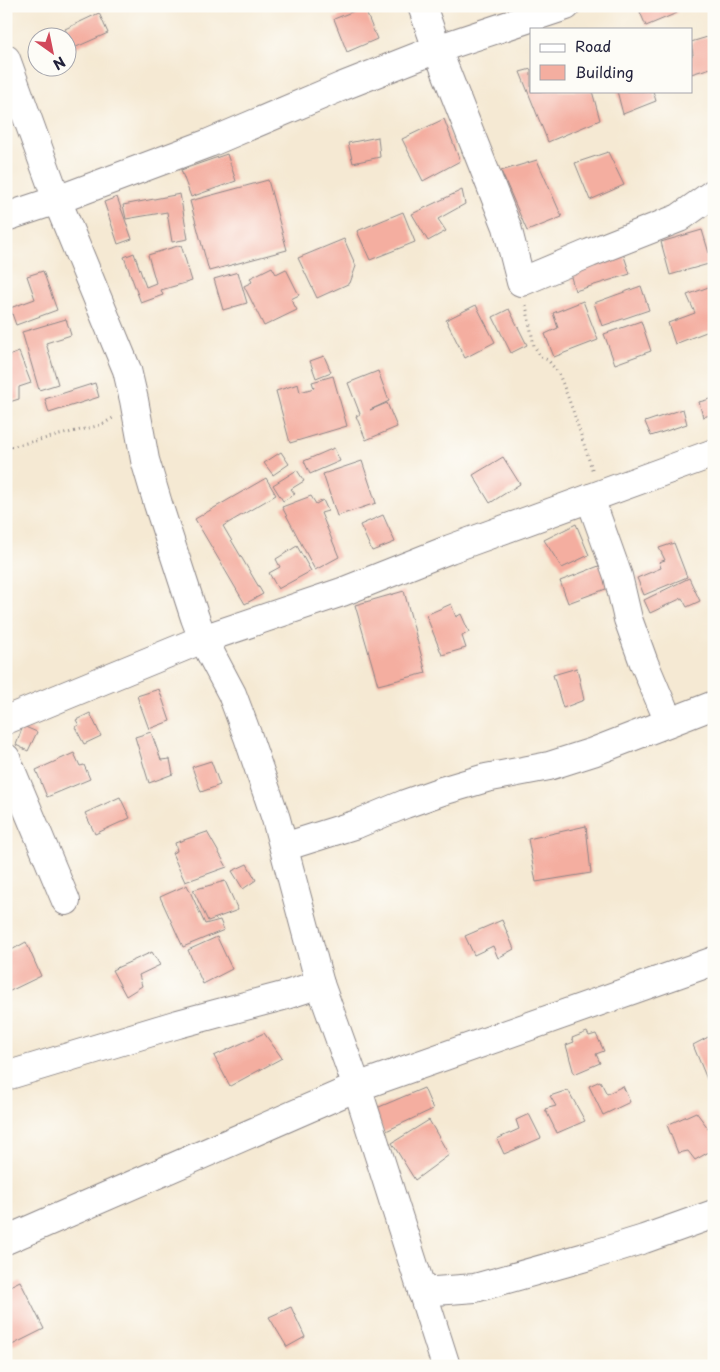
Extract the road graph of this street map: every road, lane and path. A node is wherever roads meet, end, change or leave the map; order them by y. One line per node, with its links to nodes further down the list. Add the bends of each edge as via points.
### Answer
1 (422, 6): 3 (street)
2 (566, 6): 3 (street)
3 (437, 49): 6 (street, via 209,143); 8 (street, via 507,227)
4 (6, 59): 6 (street)
5 (714, 193): 8 (street, via 679,218)
6 (57, 200): 7 (street); 9 (street, via 127,370)
7 (6, 217)
8 (521, 282): 12 (path, via 534,346 559,374 572,408)
9 (134, 400): 10 (path, via 101,424); 13 (street, via 145,460)
10 (6, 448)
11 (714, 453): 12 (street)
12 (595, 496): 13 (street, via 342,592); 16 (street, via 628,619)
13 (203, 639): 15 (street); 18 (street, via 232,694)
14 (714, 705): 16 (street)
15 (6, 720)
16 (669, 722): 18 (street, via 594,752 442,791)
17 (6, 758): 19 (street)
18 (284, 848): 21 (street)
19 (66, 901)
20 (714, 961): 23 (street)
21 (320, 984): 22 (street); 23 (street)
22 (6, 1076)
23 (357, 1087): 25 (street); 26 (street)
24 (714, 1214): 26 (street, via 634,1242 475,1288)
25 (6, 1240)
26 (422, 1292): 27 (street)
27 (446, 1366)

